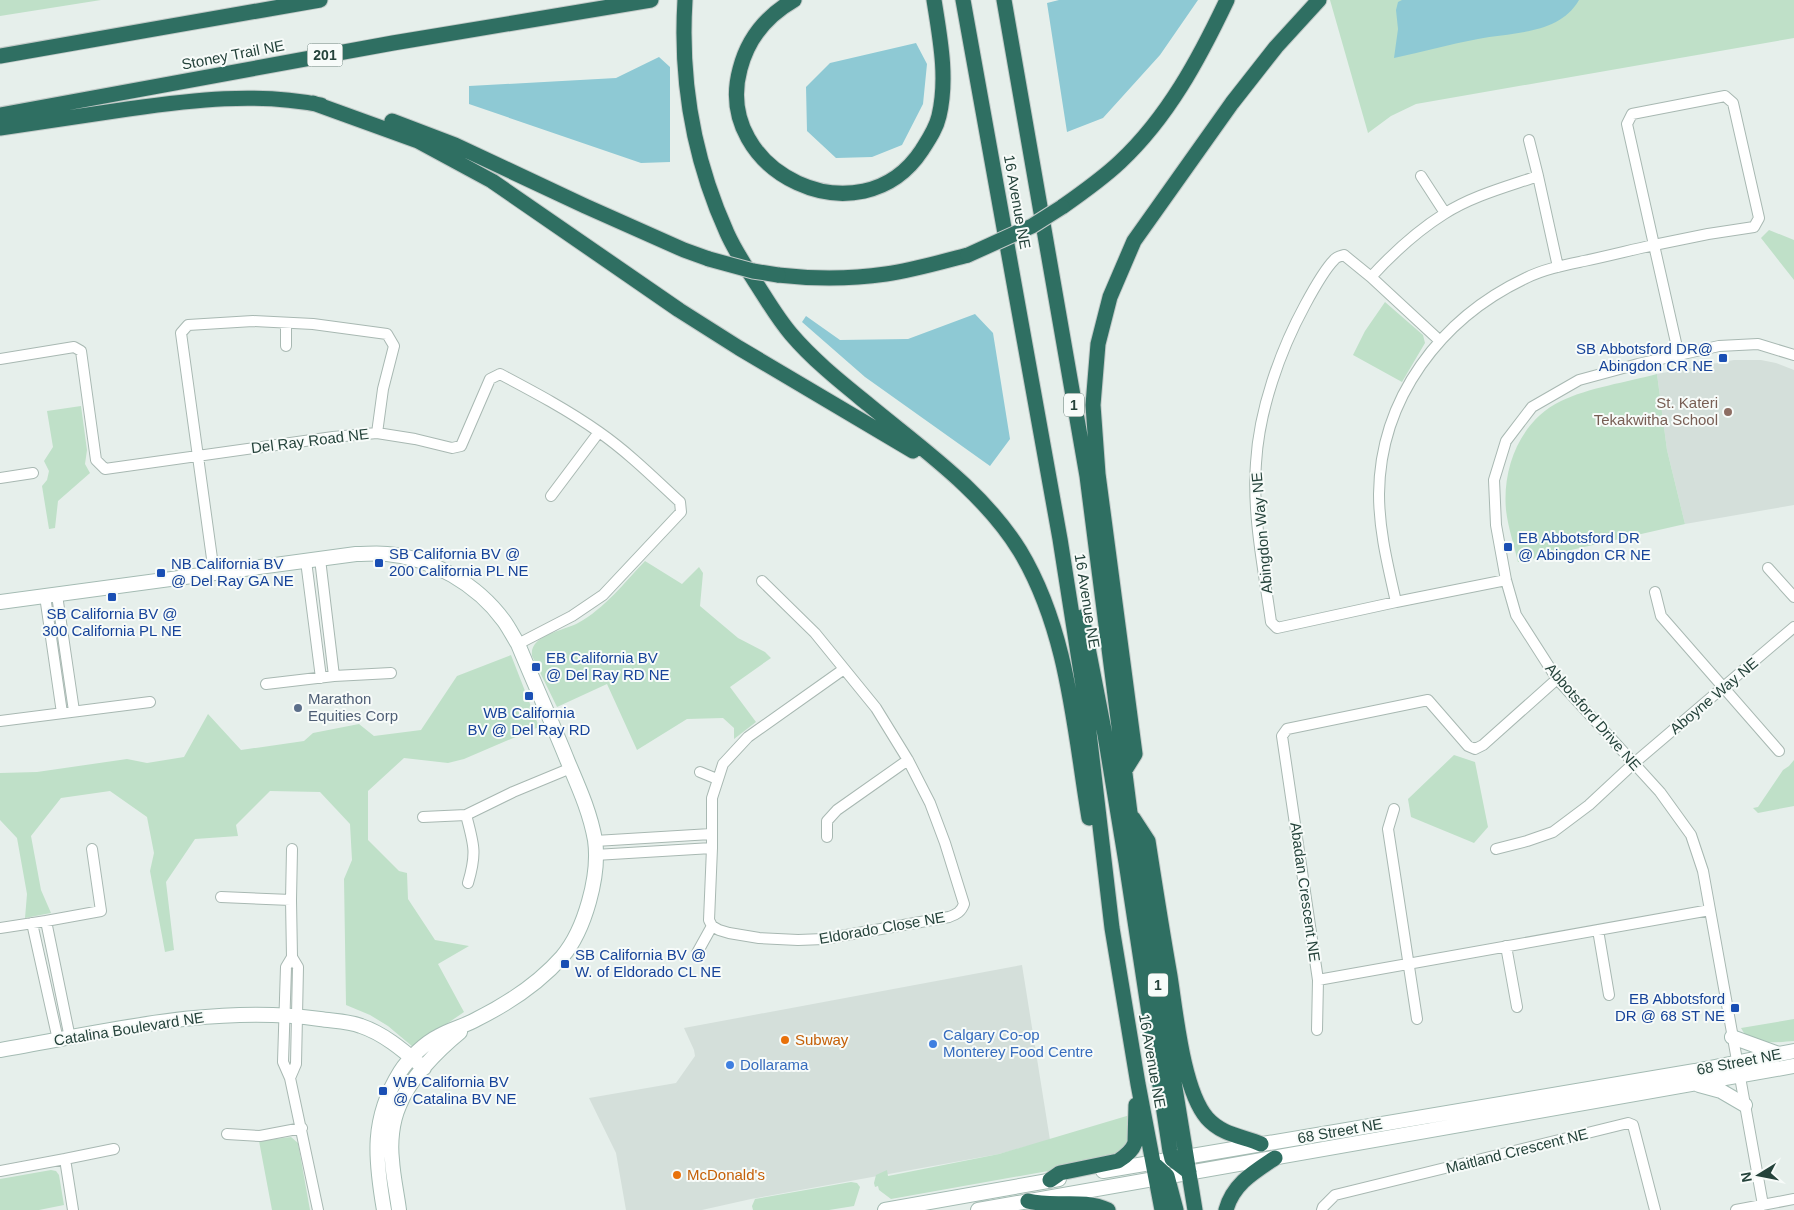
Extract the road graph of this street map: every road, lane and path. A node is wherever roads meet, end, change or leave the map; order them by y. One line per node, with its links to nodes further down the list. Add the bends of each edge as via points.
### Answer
1 (260, 0): 11 (highway, via 60,39)
2 (320, 0): 11 (highway)
3 (651, 0): 14 (highway, Stoney Trail NE / 201, via 393,43)
4 (685, 0): 34 (highway, via 685,75 692,123 709,187 740,257 790,333 812,356)
5 (794, 0): 6 (highway, via 764,21 748,46 737,78 739,115 755,149 772,168 802,186 836,194 875,188 890,180 917,158 933,133 943,81 943,57)
6 (934, 0)
7 (964, 0): 36 (highway, 16 Avenue NE)
8 (1004, 0): 64 (highway, 16 Avenue NE / 1, via 1087,476)
9 (1227, 0): 13 (highway, bridge, via 1182,87 1120,162 1032,226 968,255 884,275 818,277 778,274 709,259 419,130 369,114)
10 (1319, 0): 64 (highway, via 1232,103 1134,241 1107,306 1098,344 1093,405 1098,474 1135,754)
11 (27, 51): 12 (highway)
12 (0, 56)
13 (313, 103): 15 (highway, via 278,98 208,100); 34 (highway, via 418,141 492,182 679,310 930,461)
14 (0, 115)
15 (0, 128)
16 (1529, 140): 18 (street)
17 (1421, 176): 19 (street)
18 (1538, 176): 19 (street, via 1489,192); 21 (street)
19 (1445, 213): 22 (street, via 1396,250)
20 (1654, 245): 20 (street, via 1627,124 1632,114 1725,96 1733,103 1759,218 1754,228); 21 (street); 27 (street)
21 (1558, 267): 24 (street, via 1527,277 1492,296)
22 (1371, 277): 24 (street, Abingdon Way NE); 46 (street, Abingdon Way NE, via 1344,255 1334,259 1294,326 1279,362 1263,417 1256,464 1257,507 1271,622 1277,628)
23 (286, 323): 25 (street); 30 (street, via 387,334 394,346); 31 (street, via 253,321 188,325 181,333)
24 (1439, 340): 46 (street, via 1409,386 1383,451 1380,530)
25 (286, 346)
26 (1794, 355): 27 (street, Abbotsford Drive NE, via 1758,344 1719,346)
27 (1679, 356): 40 (street, Abbotsford Drive NE, via 1579,380 1532,407 1526,414 1506,441 1494,480 1496,525)
28 (0, 359): 31 (street, Del Ray Road NE, via 74,347 81,351 96,460 105,469)
29 (599, 432): 30 (street, Del Ray Road NE, via 500,374 490,379 461,446 452,448); 35 (street); 48 (street, Del Ray Road NE, via 680,502 681,512 603,595 572,616)
30 (376, 433): 31 (street, Del Ray Road NE)
31 (197, 456): 39 (street)
32 (33, 473): 33 (street)
33 (0, 478)
34 (971, 491): 79 (highway, via 1019,550 1040,588 1054,627 1094,844)
35 (551, 496)
36 (1060, 539): 79 (highway, 16 Avenue NE); 115 (highway, via 1078,599 1105,735 1166,1132)
37 (313, 560): 39 (street); 48 (street, via 356,554 388,554 431,565 455,576 480,595 503,620); 51 (street); 52 (street)
38 (1768, 568): 44 (street)
39 (214, 573): 43 (street)
40 (1506, 580): 46 (street); 53 (street, Abbotsford Drive NE, via 1516,615)
41 (762, 581): 49 (street, Eldorado Close NE, via 815,633)
42 (1655, 592): 55 (street, via 1661,616)
43 (51, 595): 45 (street); 57 (street); 58 (street)
44 (1794, 597)
45 (0, 602)
46 (1396, 602)
47 (1794, 627): 55 (street, Aboyne Way NE)
48 (518, 644): 63 (street)
49 (844, 669): 61 (street, Eldorado Close NE, via 876,708); 66 (street, via 748,737 723,764)
50 (391, 673): 51 (street)
51 (334, 676): 52 (street)
52 (321, 678): 54 (street)
53 (1557, 679): 62 (street, Abbotsford Drive NE); 92 (street, Abadan Crescent NE, via 1475,749 1468,746 1428,700 1287,729 1282,736)
54 (266, 684)
55 (1724, 688): 60 (street); 62 (street, Aboyne Way NE)
56 (150, 702): 57 (street)
57 (74, 711): 58 (street)
58 (62, 713): 59 (street)
59 (0, 721)
60 (1779, 750)
61 (908, 760): 72 (street, via 837,810 828,822); 86 (street, Eldorado Close NE, via 930,803 964,899 958,914 824,939 759,938)
62 (1633, 764): 77 (street, Aboyne Way NE, via 1589,805 1553,832); 83 (street, Abbotsford Drive NE, via 1660,792 1691,835 1703,871)
63 (571, 768): 69 (street); 73 (street, via 586,802)
64 (1124, 770): 68 (highway, 16 Avenue NE / 1)
65 (700, 772): 66 (street)
66 (717, 779): 71 (street, via 712,798)
67 (1394, 809): 91 (street, via 1388,829)
68 (1130, 813): 113 (highway, via 1148,841 1192,1091 1214,1125 1233,1136); 115 (highway, 16 Avenue NE / 1)
69 (466, 815): 70 (street); 80 (street, via 474,863)
70 (423, 817)
71 (712, 834): 73 (street); 74 (street)
72 (827, 836)
73 (595, 841): 78 (street)
74 (712, 848): 78 (street); 86 (street, via 708,914)
75 (92, 849): 84 (street, via 101,911)
76 (292, 849): 82 (street)
77 (1496, 849)
78 (595, 855): 97 (street, via 594,882 586,910 563,956 539,980)
79 (1107, 882): 108 (highway, 16 Avenue NE)
80 (468, 883)
81 (221, 897): 82 (street)
82 (291, 900): 95 (street, via 292,957 286,967)
83 (1710, 910): 88 (street, Abadan Crescent NE); 99 (street, Abbotsford Drive NE)
84 (46, 921): 85 (street); 100 (street)
85 (32, 923): 87 (street); 100 (street)
86 (712, 926): 90 (street)
87 (0, 928)
88 (1598, 930): 89 (street, Abadan Crescent NE); 93 (street)
89 (1506, 946): 91 (street, Abadan Crescent NE); 94 (street)
90 (697, 953)
91 (1409, 964): 92 (street, Abadan Crescent NE); 96 (street)
92 (1318, 980): 98 (street)
93 (1609, 995)
94 (1517, 1007)
95 (290, 1016): 100 (street, Catalina Boulevard NE, via 177,1019); 104 (street, Catalina Boulevard NE, via 360,1025 379,1034); 111 (street, via 283,1062)
96 (1416, 1019)
97 (477, 1020): 104 (street, via 438,1036); 106 (street, via 448,1042)
98 (1317, 1030)
99 (1732, 1037): 103 (street); 107 (street, Abbotsford Drive NE)
100 (64, 1039): 101 (street, Catalina Boulevard NE)
101 (0, 1050)
102 (1794, 1051): 103 (street, 68 Street NE)
103 (1776, 1054): 107 (street, 68 Street NE)
104 (412, 1058): 106 (street, Catalina Boulevard NE); 128 (street, via 401,1071 379,1126 377,1162)
105 (1794, 1066): 107 (street, 68 Street NE)
106 (424, 1068): 129 (street, via 398,1107 393,1128 392,1160)
107 (1738, 1068): 109 (street, 68 Street NE); 110 (street, Abbotsford Drive NE); 113 (street, 68 Street NE, via 1695,1070)
108 (1138, 1084): 118 (highway, 16 Avenue NE); 122 (highway, via 1136,1137 1133,1148 1125,1157 1060,1173)
109 (1691, 1084): 110 (street, via 1721,1091); 116 (street, 68 Street NE)
110 (1745, 1105): 125 (street, Abbotsford Drive NE)
111 (302, 1128): 112 (street, via 260,1136); 127 (street)
112 (227, 1134)
113 (1261, 1144): 115 (street, 68 Street NE)
114 (114, 1149): 117 (street)
115 (1179, 1158): 118 (street, 68 Street NE); 120 (highway)
116 (1275, 1158): 120 (street, 68 Street NE); 136 (highway, via 1241,1183)
117 (65, 1159): 119 (street); 126 (street)
118 (1153, 1163): 121 (highway); 122 (street, 68 Street NE)
119 (0, 1171)
120 (1189, 1172): 121 (street, 68 Street NE); 135 (highway)
121 (1162, 1177): 124 (street, 68 Street NE); 133 (highway); 134 (highway)
122 (1050, 1180): 130 (street, 68 Street NE)
123 (1794, 1199): 125 (street)
124 (1028, 1201): 131 (street, 68 Street NE); 132 (highway, via 1042,1205 1080,1203)
125 (1763, 1205): 139 (street)
126 (73, 1210)
127 (318, 1210)
128 (384, 1210)
129 (400, 1210)
130 (886, 1210)
131 (978, 1210)
132 (1108, 1210)
133 (1162, 1210)
134 (1176, 1210)
135 (1195, 1210)
136 (1226, 1210)
137 (1322, 1210): 138 (street, Maitland Crescent NE, via 1335,1195 1628,1123 1633,1125)
138 (1655, 1210)
139 (1736, 1210)

